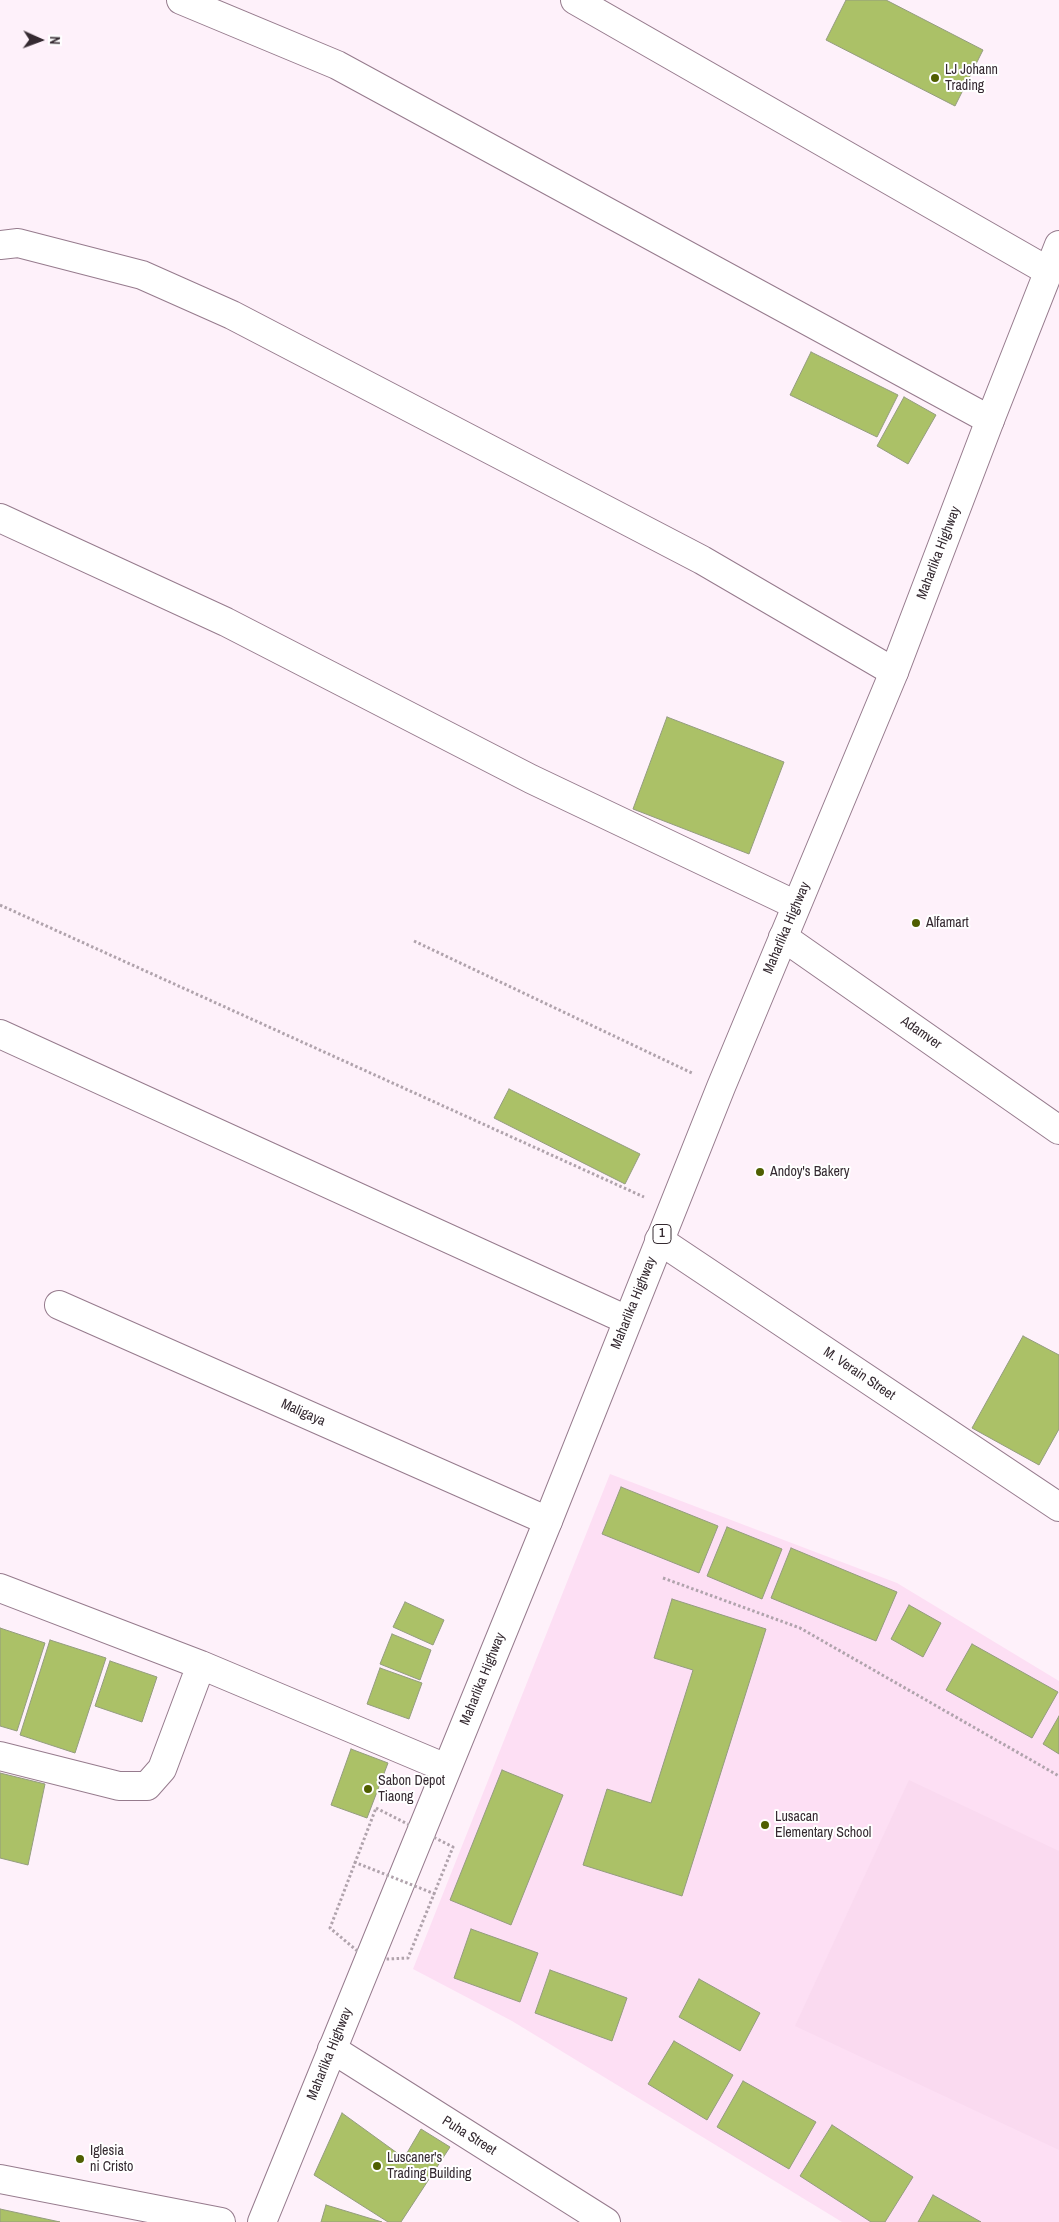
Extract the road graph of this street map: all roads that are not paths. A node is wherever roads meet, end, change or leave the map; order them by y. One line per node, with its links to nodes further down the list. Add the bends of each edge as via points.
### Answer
1 (181, 0): 6 (main road, via 337,66)
2 (575, 0): 5 (main road)
3 (0, 245): 8 (main road, via 18,243 142,274 232,314 702,560)
4 (1059, 245): 5 (main road, Maharlika Highway / 1)
5 (1048, 272): 6 (main road, Maharlika Highway / 1)
6 (990, 420): 8 (main road, Maharlika Highway / 1)
7 (0, 518): 9 (main road, via 226,622 531,779)
8 (894, 672): 9 (main road, Maharlika Highway / 1)
9 (796, 905): 10 (main road, Maharlika Highway / 1)
10 (783, 937): 12 (main road, Adamver); 13 (main road, Maharlika Highway / 1)
11 (0, 1034): 15 (main road)
12 (1059, 1130)
13 (659, 1240): 15 (main road, Maharlika Highway / 1); 16 (main road, M. Verain Street)
14 (59, 1305): 17 (main road, Maligaya)
15 (627, 1320): 17 (main road, Maharlika Highway / 1)
16 (1059, 1507)
17 (548, 1521): 21 (main road, Maharlika Highway / 1)
18 (0, 1588): 19 (main road)
19 (201, 1665): 20 (main road, via 162,1768 147,1786 119,1786); 21 (main road)
20 (0, 1756)
21 (446, 1768): 22 (main road, Maharlika Highway / 1)
22 (332, 2049): 26 (main road, Maharlika Highway / 1); 27 (main road, Puha Street)
23 (0, 2179): 24 (main road)
24 (115, 2212): 25 (main road)
25 (221, 2222)
26 (262, 2222)
27 (606, 2222)

